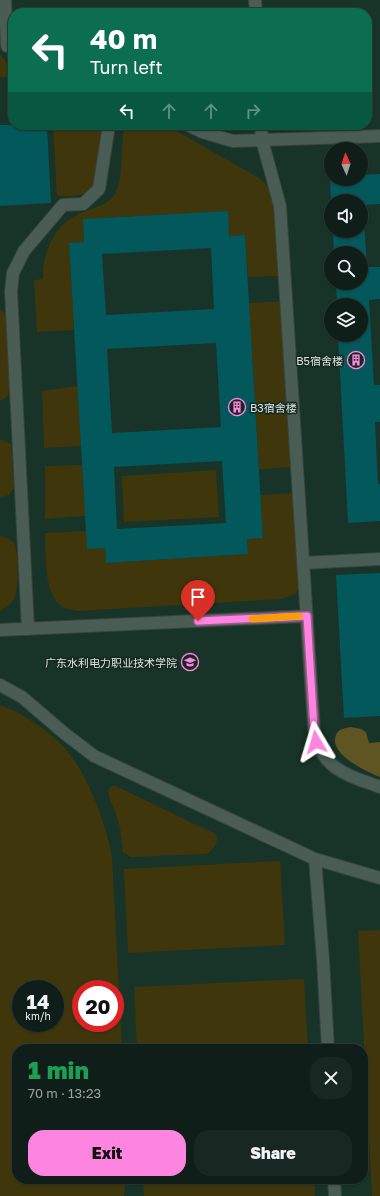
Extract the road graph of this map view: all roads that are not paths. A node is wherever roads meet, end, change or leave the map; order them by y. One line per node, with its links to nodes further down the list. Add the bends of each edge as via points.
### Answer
1 (5, 0): 2 (lane)
2 (7, 45)
3 (108, 130): 8 (lane, via 99,189 83,204 63,205 24,251)
4 (198, 130): 7 (lane, via 233,141)
5 (261, 130): 7 (lane)
6 (380, 136): 7 (lane)
7 (262, 140): 10 (lane, via 280,206)
8 (6, 291): 12 (lane)
9 (380, 559): 10 (lane)
10 (303, 563): 11 (lane)
11 (307, 616): 12 (lane); 15 (lane, via 316,742 336,769)
12 (28, 629): 13 (lane)
13 (0, 630)
14 (0, 685): 16 (lane, via 22,697 94,756)
15 (380, 787)
16 (315, 859): 17 (lane); 18 (lane)
17 (380, 878)
18 (328, 1044)
19 (334, 1184): 20 (lane)
20 (335, 1196)

